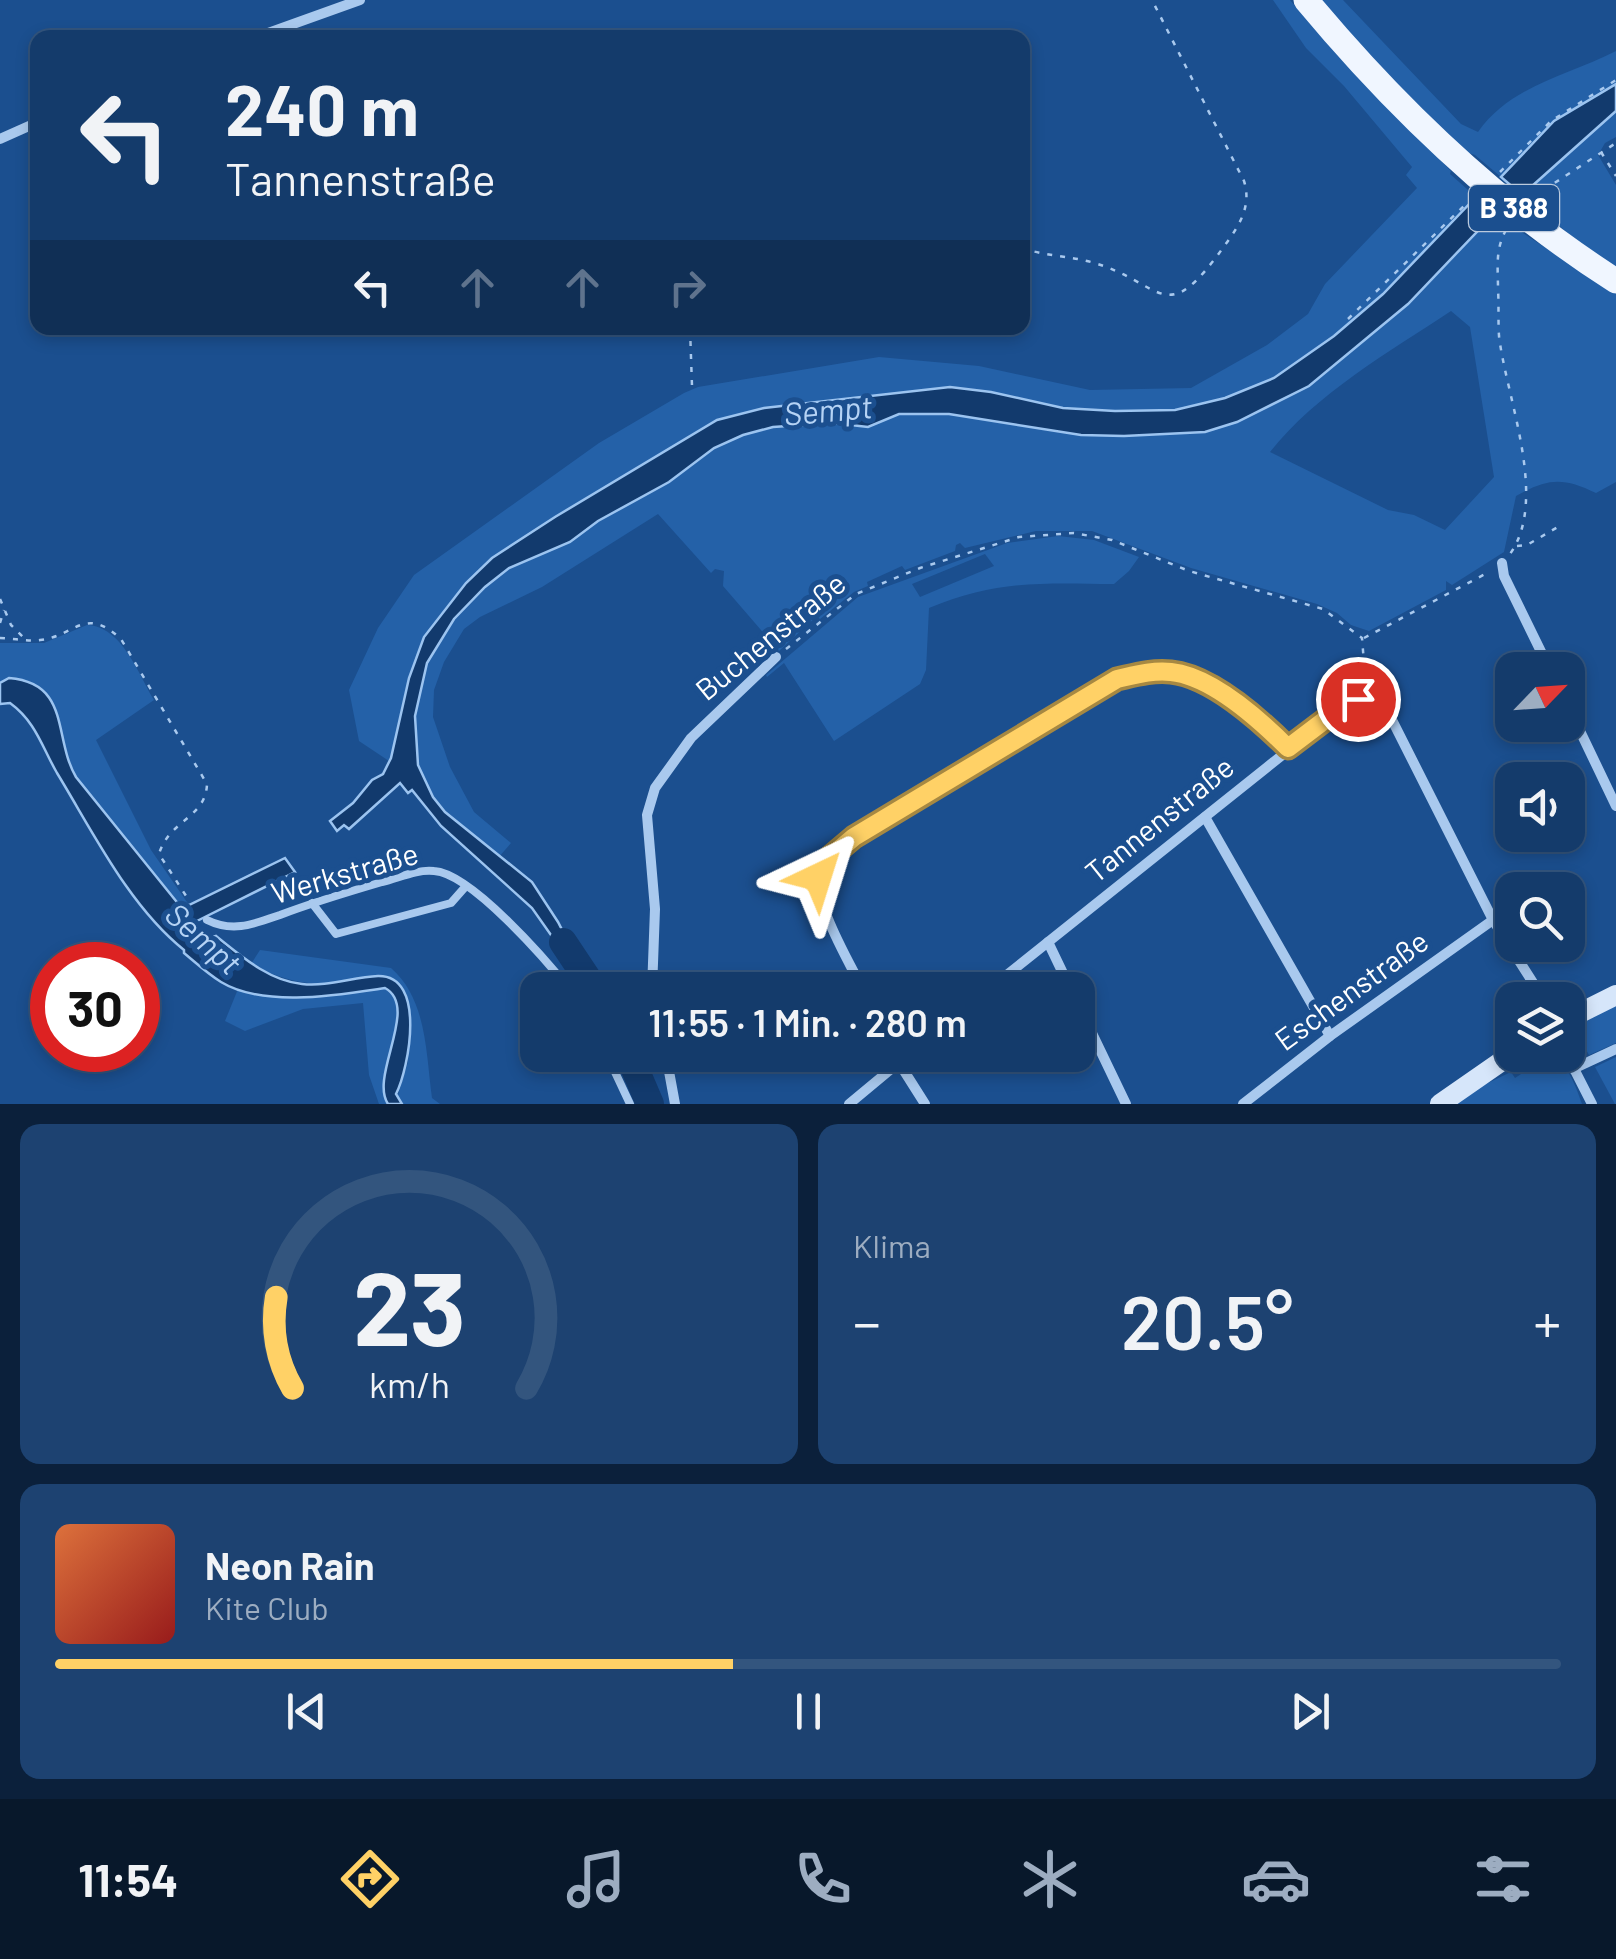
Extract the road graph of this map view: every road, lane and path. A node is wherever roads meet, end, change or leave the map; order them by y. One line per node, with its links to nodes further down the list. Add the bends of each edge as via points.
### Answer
1 (360, 0): 4 (street)
2 (1152, 0): 12 (path, via 1244,181 1238,226 1188,290 1164,296 1088,261)
3 (1306, 0): 13 (main road, B 388, via 1431,134 1513,207)
4 (276, 30)
5 (30, 126): 6 (street)
6 (0, 139)
7 (1616, 143): 8 (path)
8 (1601, 152): 9 (path); 10 (path)
9 (1616, 176)
10 (1532, 198)
11 (1512, 220): 17 (path, via 1497,246 1499,336 1526,474)
12 (1030, 250)
13 (1610, 277)
14 (690, 335): 15 (path)
15 (692, 386)
16 (1563, 524): 17 (path)
17 (1516, 546): 18 (path)
18 (1502, 563): 23 (path); 25 (street)
19 (0, 599): 20 (path)
20 (4, 608): 21 (path); 24 (path)
21 (0, 624)
22 (0, 638): 24 (path)
23 (1362, 638): 26 (path, Buchenstraße, via 1323,609 1074,533 989,545 856,594); 27 (path)
24 (26, 639): 33 (path, via 46,640 92,622 121,638 207,784 202,805 163,838 159,854)
25 (1541, 652)
26 (776, 657): 39 (street, Buchenstraße, via 690,738 656,788 647,815)
27 (1367, 700): 29 (street, Tannenstraße, via 1350,701); 36 (street, via 1389,714)
28 (1585, 741): 30 (street)
29 (1288, 748): 31 (street, Tannenstraße); 40 (street, via 1191,677 1143,672 1117,679 854,837 822,864 818,877 826,911)
30 (1616, 806)
31 (1205, 817): 37 (street, Tannenstraße); 46 (street)
32 (466, 886): 34 (lane, Werkstraße, via 447,873 414,872); 34 (lane, via 452,903 336,934); 38 (lane, Werkstraße)
33 (190, 902)
34 (312, 903): 35 (lane, Werkstraße, via 248,926 225,928)
35 (207, 920)
36 (1493, 920): 43 (street); 46 (street, Eschenstraße)
37 (1048, 942): 41 (street, Tannenstraße); 42 (street)
38 (556, 972)
39 (653, 972)
40 (855, 972)
41 (1010, 972)
42 (1062, 972)
43 (1533, 982)
44 (1616, 995): 45 (street)
45 (1585, 1010)
46 (1330, 1036): 61 (street, Eschenstraße)
47 (1095, 1039): 60 (street)
48 (1616, 1049): 49 (street)
49 (1585, 1064)
50 (1495, 1066): 62 (street)
51 (615, 1072): 56 (lane)
52 (669, 1072): 57 (street)
53 (882, 1072): 58 (street)
54 (904, 1072): 59 (street)
55 (1576, 1072): 63 (street)
56 (630, 1104)
57 (675, 1104)
58 (849, 1104)
59 (925, 1104)
60 (1126, 1104)
61 (1242, 1104)
62 (1440, 1104)
63 (1592, 1104)

